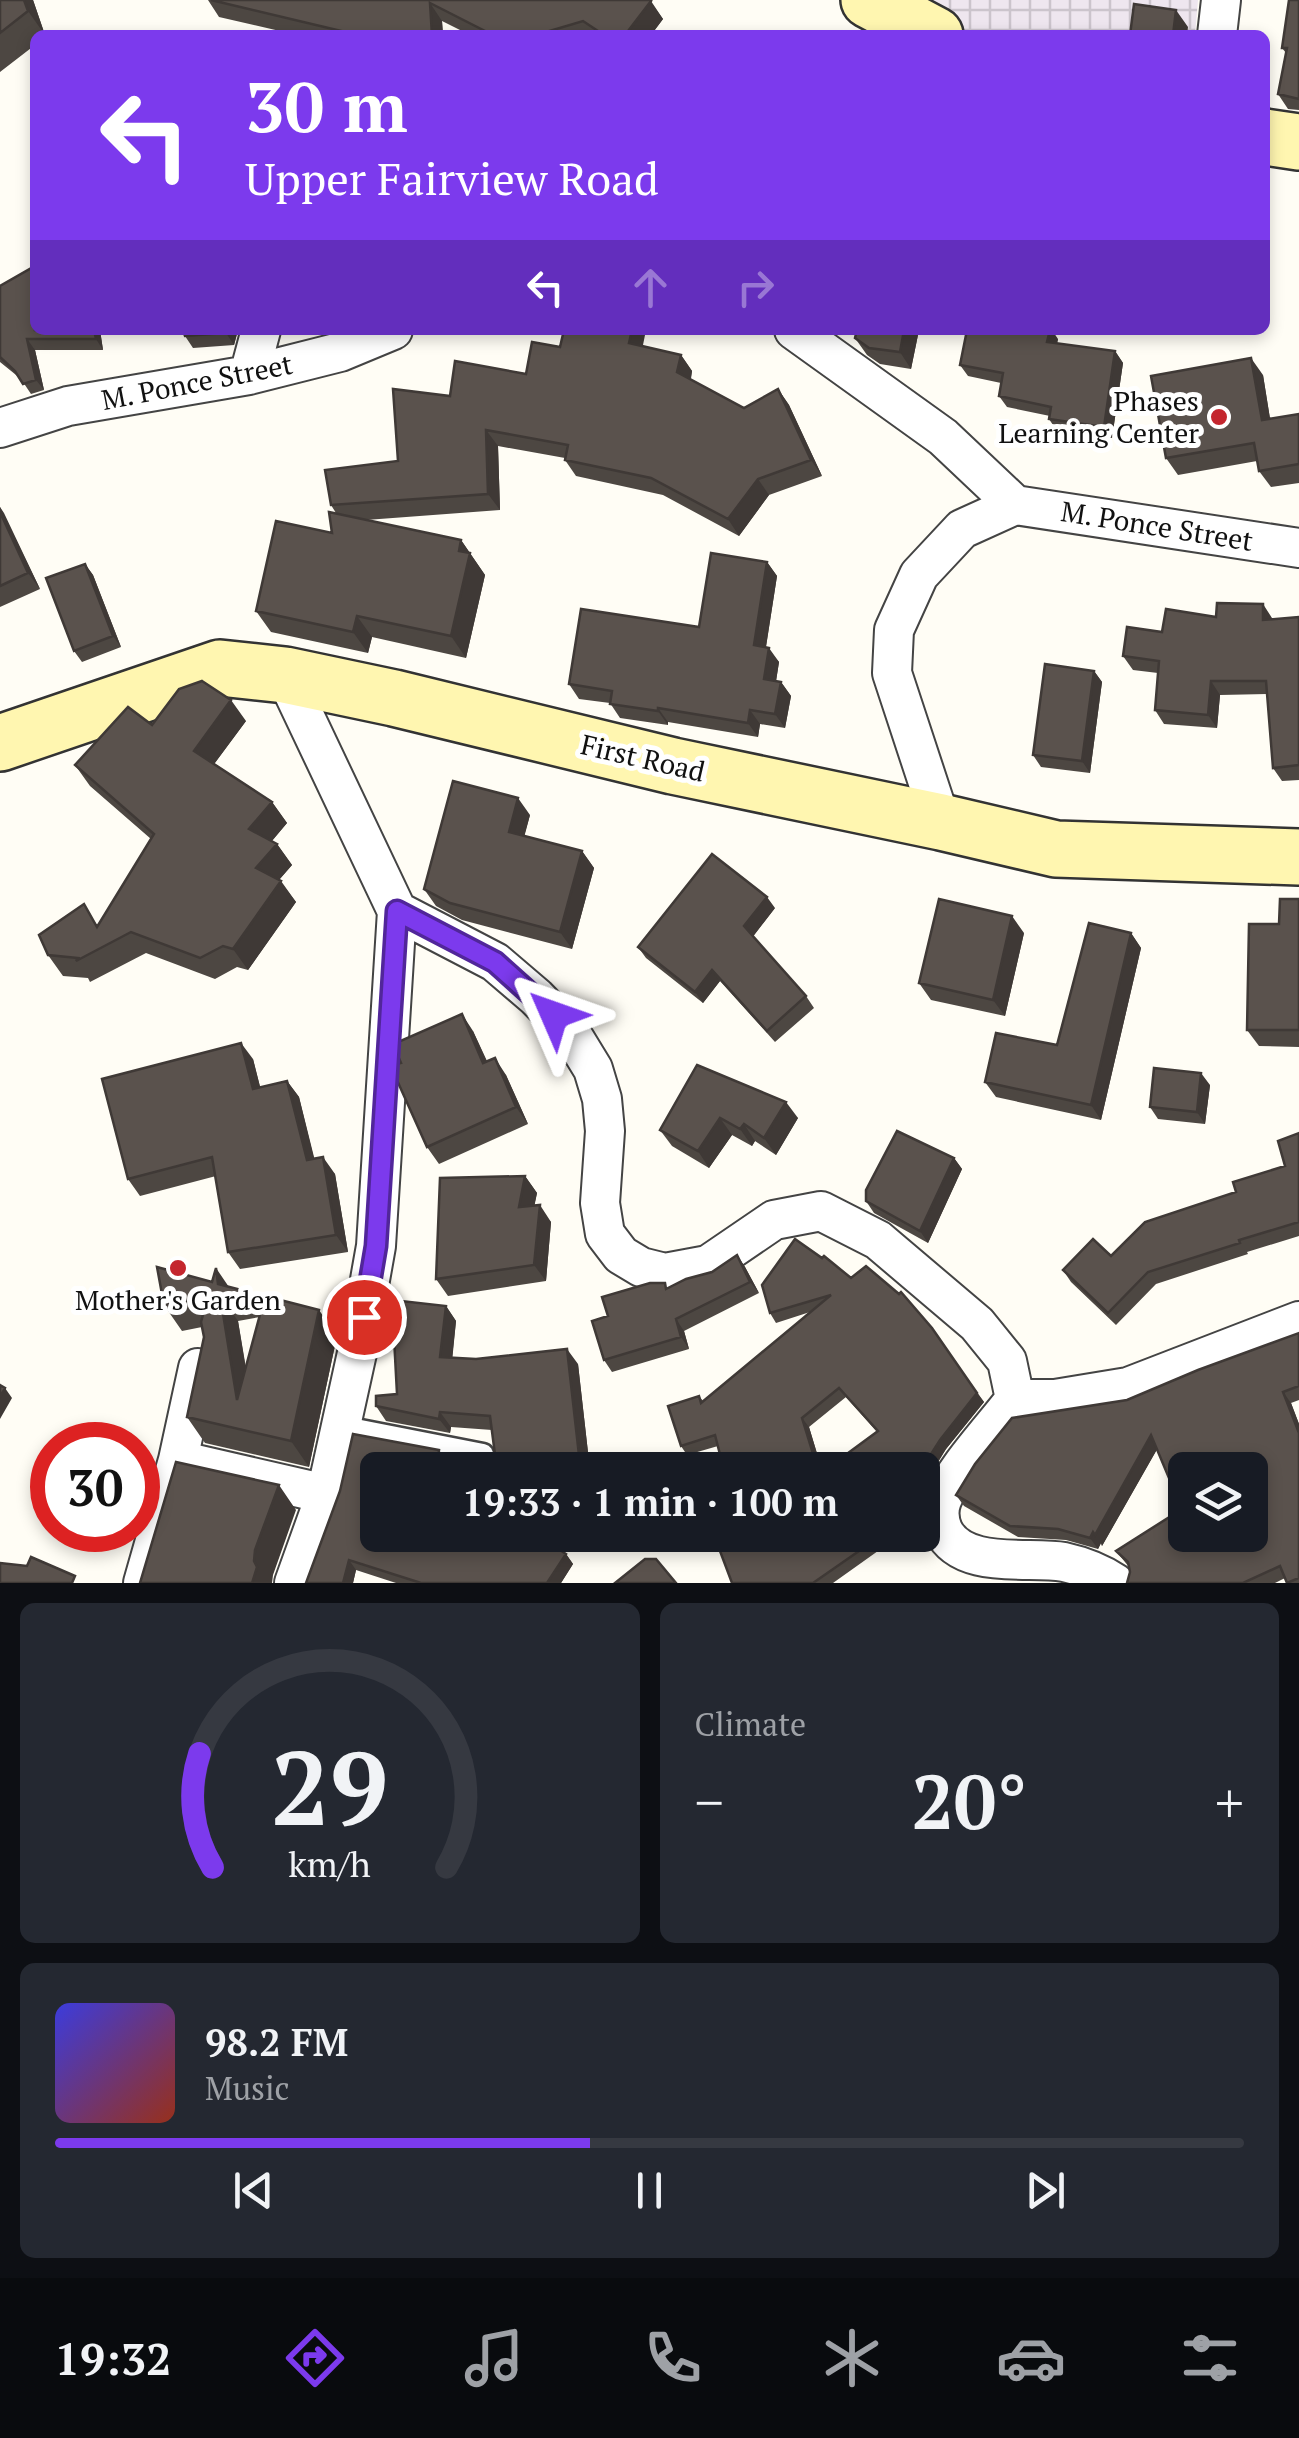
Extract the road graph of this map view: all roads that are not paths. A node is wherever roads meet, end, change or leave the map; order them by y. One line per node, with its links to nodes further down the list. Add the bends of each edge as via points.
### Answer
1 (869, 0): 3 (street)
2 (1220, 0): 4 (street)
3 (926, 30)
4 (1217, 30)
5 (1270, 137): 6 (street)
6 (1299, 142)
7 (261, 335): 10 (street)
8 (380, 335): 10 (street, M. Ponce Street)
9 (801, 335): 12 (street, via 943,437)
10 (249, 375): 11 (street, M. Ponce Street, via 68,406)
11 (0, 428)
12 (1015, 505): 13 (street, M. Ponce Street); 16 (street, via 962,529 920,575 894,630 892,672)
13 (1299, 548)
14 (285, 675): 15 (street, First Road, via 220,668); 16 (street, First Road); 18 (street)
15 (0, 743)
16 (941, 822): 17 (street, First Road, via 1056,849)
17 (1299, 857)
18 (397, 911): 21 (street, via 495,962 571,1033 602,1098 600,1203 604,1234 621,1255 665,1274 708,1264 774,1220 821,1211 878,1240 977,1324 1007,1361); 22 (street, via 376,1246)
19 (1299, 1321): 21 (street, via 1128,1387)
20 (200, 1358): 24 (street)
21 (1015, 1399): 28 (street, via 941,1502 939,1521 948,1540 968,1554 1065,1562)
22 (340, 1426): 23 (lane); 25 (street)
23 (473, 1452)
24 (178, 1460): 25 (street); 26 (street)
25 (326, 1494): 27 (street)
26 (143, 1583)
27 (294, 1583)
28 (1114, 1583)

